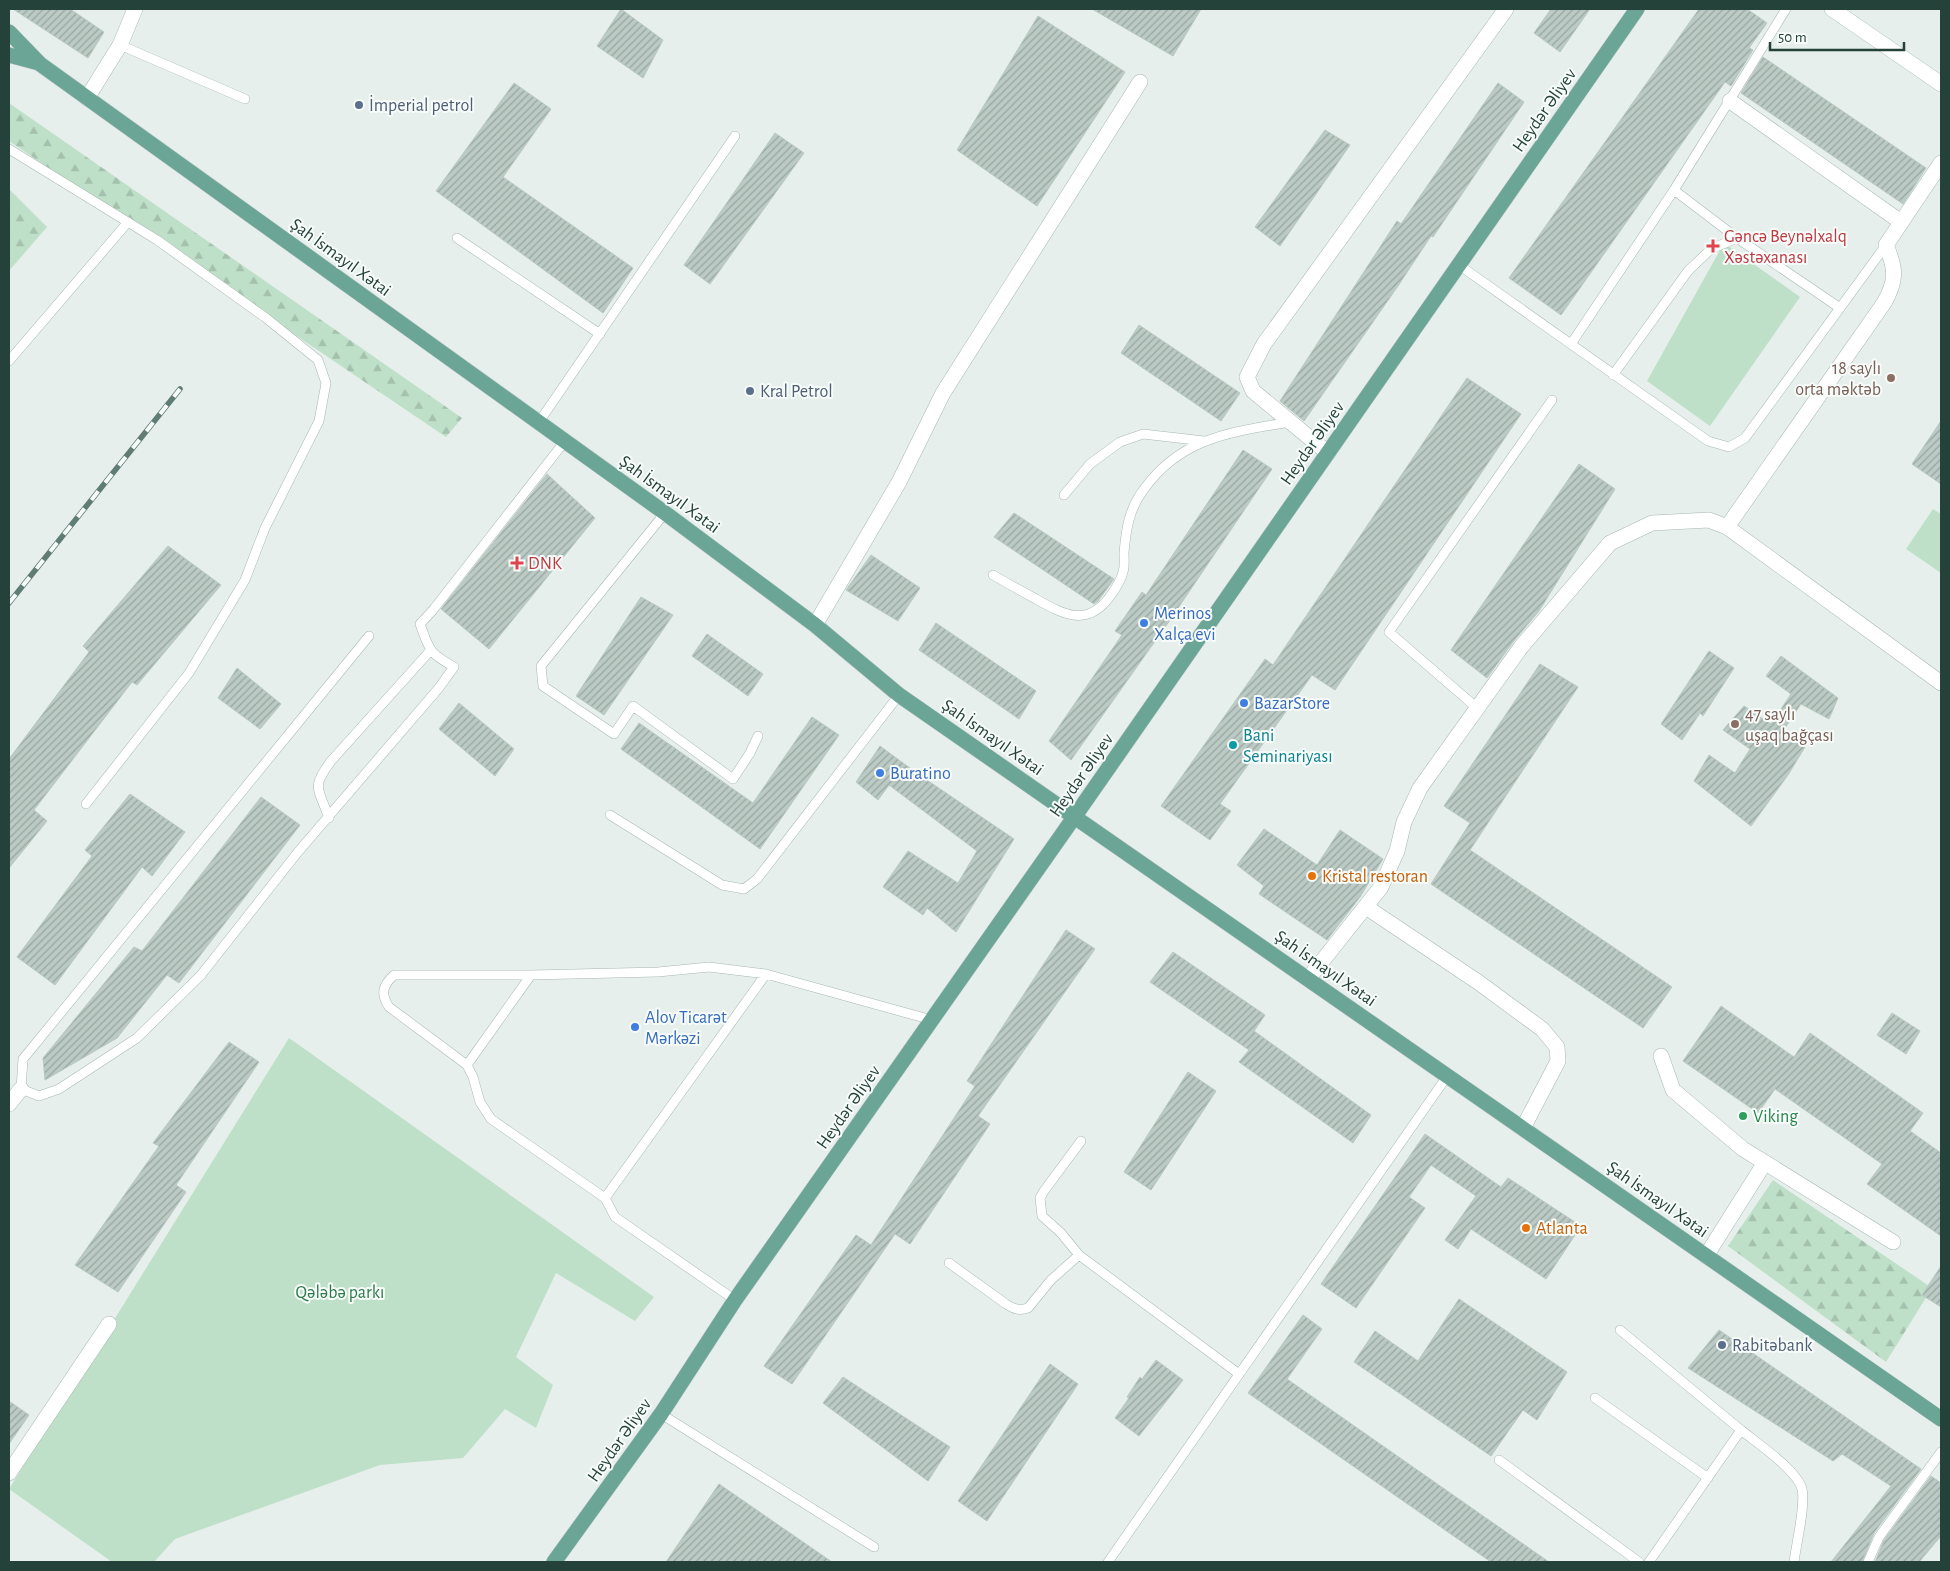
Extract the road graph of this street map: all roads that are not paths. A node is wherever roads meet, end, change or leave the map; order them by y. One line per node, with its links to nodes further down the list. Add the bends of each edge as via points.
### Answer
1 (135, 9): 7 (street)
2 (1506, 9): 32 (street, via 1257,355 1247,377 1253,391)
3 (1637, 9): 24 (main road, Heydər Əliyev)
4 (1786, 9): 14 (lane)
5 (1832, 9): 11 (street)
6 (9, 32): 9 (main road)
7 (120, 45): 12 (street); 13 (lane)
8 (9, 55): 9 (main road)
9 (40, 64): 12 (main road, Şah İsmayıl Xətai)
10 (1140, 82): 40 (street, via 943,393 899,482)
11 (1941, 84)
12 (87, 98): 31 (main road, Şah İsmayıl Xətai)
13 (245, 99)
14 (1730, 101): 18 (lane); 20 (street)
15 (736, 136): 26 (lane)
16 (9, 149): 19 (lane)
17 (1941, 162): 20 (street)
18 (1674, 190): 22 (lane); 27 (lane)
19 (128, 222): 28 (lane); 47 (lane, via 266,318 318,360 326,383 319,421 265,528 245,580 189,673)
20 (1902, 222): 23 (street)
21 (457, 238): 26 (lane)
22 (1737, 238): 25 (lane); 29 (lane, via 1711,250 1688,271)
23 (1886, 245): 25 (lane); 38 (street, via 1894,266 1892,289)
24 (1459, 265): 27 (lane); 35 (main road, Heydər Əliyev)
25 (1840, 308): 29 (lane, via 1745,438 1729,447 1708,441)
26 (600, 334): 31 (lane)
27 (1571, 344): 29 (lane)
28 (9, 361)
29 (1614, 375)
30 (1552, 400): 45 (lane, via 1389,632)
31 (539, 422): 33 (main road, Şah İsmayıl Xətai)
32 (1290, 422): 34 (lane, via 1227,433); 35 (street)
33 (565, 441): 37 (main road, Şah İsmayıl Xətai); 42 (lane, via 420,624)
34 (1204, 441): 36 (lane, via 1142,434 1120,442 1090,464); 39 (lane, via 1187,449 1144,488 1132,507 1127,524 1123,571 1118,585 1096,611 1074,616 1060,613)
35 (1328, 453): 49 (main road, Heydər Əliyev)
36 (1064, 495)
37 (665, 513): 40 (main road, Şah İsmayıl Xətai); 46 (lane, via 541,666 543,686 614,734 633,706 733,779)
38 (1727, 526): 43 (street); 45 (street, via 1710,520 1652,522 1610,543 1521,647)
39 (993, 575)
40 (815, 625): 44 (main road, Şah İsmayıl Xətai)
41 (369, 636): 59 (lane, via 23,1059)
42 (430, 650): 50 (lane, via 319,778 317,786); 50 (lane, via 454,667)
43 (1941, 683)
44 (899, 695): 48 (lane, via 757,879 744,889 722,885); 49 (main road, Şah İsmayıl Xətai)
45 (1478, 708): 51 (street, via 1420,788 1404,822 1397,851 1381,888)
46 (758, 736)
47 (86, 804)
48 (610, 815)
49 (1075, 816): 54 (main road, Şah İsmayıl Xətai); 55 (main road, Heydər Əliyev)
50 (329, 818): 59 (lane, via 298,852 201,975 137,1038 58,1089 39,1096)
51 (1366, 908): 54 (street); 61 (street, via 1478,982 1542,1029 1557,1047 1558,1061)
52 (766, 974): 53 (lane, via 709,967 658,972); 55 (lane); 64 (lane)
53 (531, 975): 57 (lane); 57 (lane, via 394,975 387,982 383,992 389,1007)
54 (1308, 979): 58 (main road, Şah İsmayıl Xətai)
55 (932, 1020): 69 (main road, Heydər Əliyev)
56 (1661, 1056): 63 (street, via 1673,1090)
57 (467, 1065): 64 (lane, via 480,1102 491,1119)
58 (1448, 1076): 61 (main road, Şah İsmayıl Xətai); 72 (lane)
59 (21, 1089): 60 (street)
60 (9, 1104)
61 (1523, 1128): 67 (main road, Şah İsmayıl Xətai)
62 (1081, 1142): 66 (lane, via 1040,1198 1042,1216)
63 (1764, 1164): 65 (street); 67 (street)
64 (605, 1198): 69 (lane, via 615,1217)
65 (1893, 1242)
66 (1079, 1255): 68 (lane, via 1051,1280 1028,1308 1022,1310 1006,1304); 72 (lane)
67 (1706, 1256): 75 (main road, Şah İsmayıl Xətai)
68 (948, 1263)
69 (735, 1300): 74 (main road, Heydər Əliyev)
70 (109, 1324): 79 (street)
71 (1620, 1330): 76 (lane)
72 (1239, 1374): 83 (lane)
73 (1595, 1398): 80 (lane)
74 (660, 1414): 81 (lane); 82 (main road, Heydər Əliyev)
75 (1941, 1419)
76 (1741, 1430): 80 (lane); 86 (lane, via 1790,1470 1802,1489)
77 (1941, 1452): 87 (lane, via 1879,1537)
78 (1498, 1460): 84 (lane)
79 (9, 1473)
80 (1708, 1478): 85 (lane)
81 (874, 1546)
82 (554, 1562)
83 (1108, 1562)
84 (1639, 1562)
85 (1649, 1562)
86 (1794, 1562)
87 (1868, 1562)

